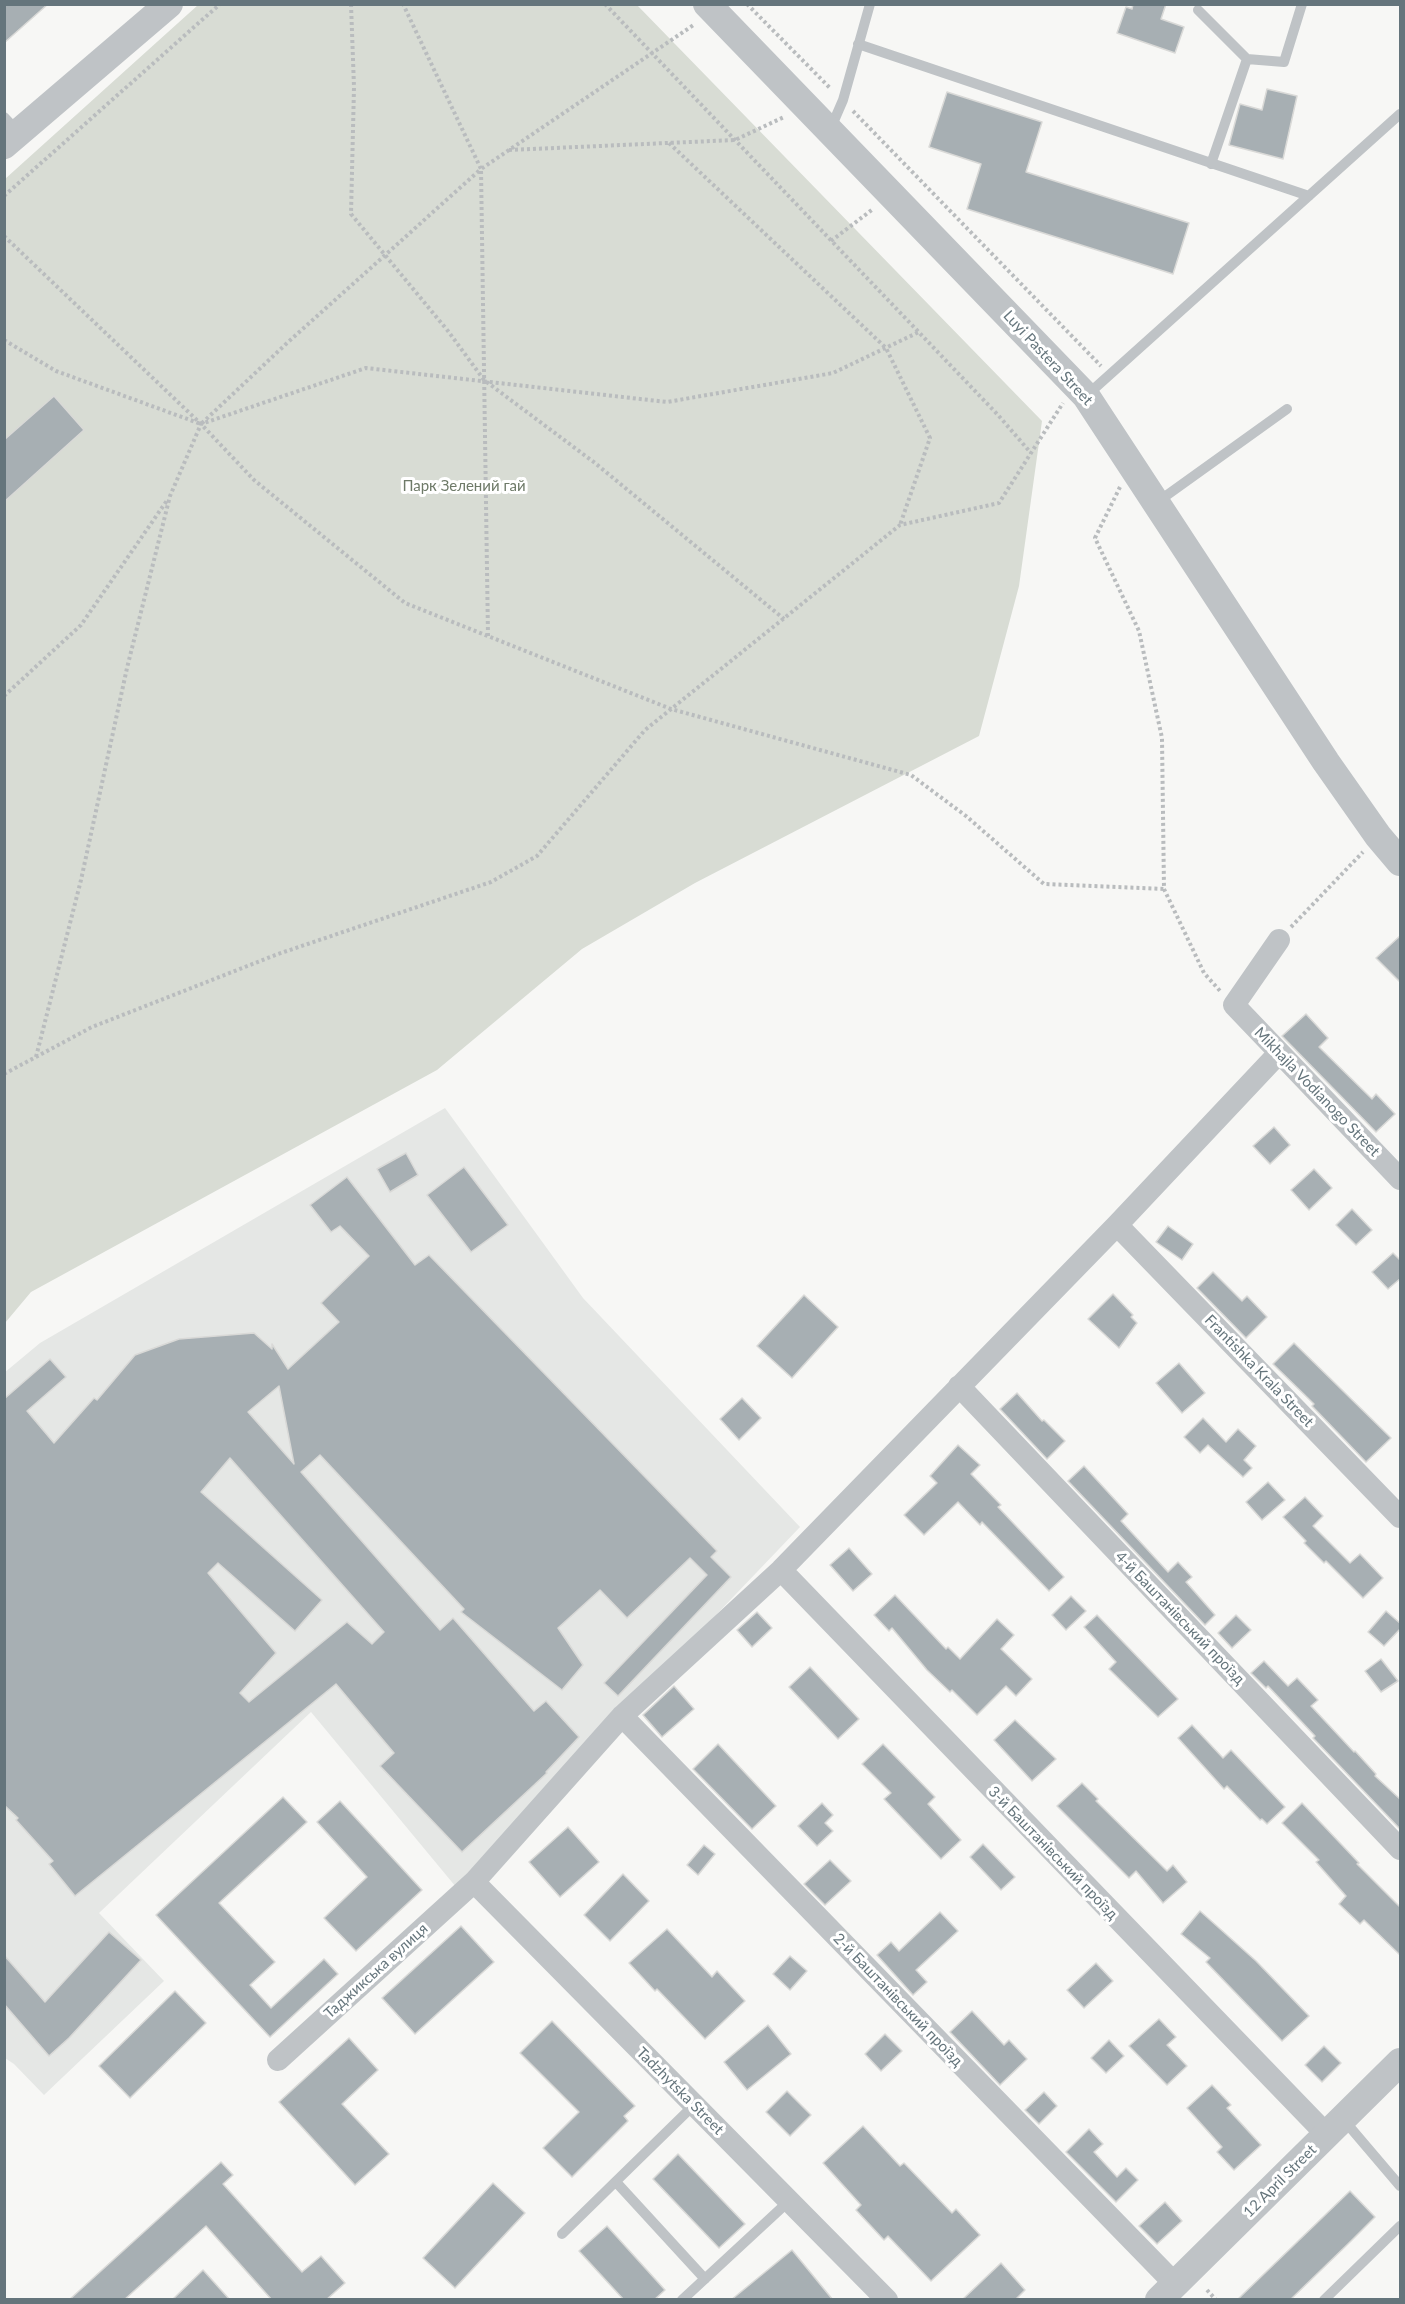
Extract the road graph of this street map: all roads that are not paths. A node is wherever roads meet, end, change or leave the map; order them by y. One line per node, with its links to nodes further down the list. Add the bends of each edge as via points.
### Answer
1 (169, 4): 9 (street)
2 (870, 4): 6 (lane)
3 (1302, 4): 7 (lane, via 1284,62)
4 (1198, 10): 7 (lane)
5 (718, 11): 10 (street, Luyi Pastera Street)
6 (858, 44): 10 (lane); 11 (lane)
7 (1247, 59): 11 (lane)
8 (1401, 114): 12 (lane)
9 (9, 132)
10 (830, 132): 13 (street, Luyi Pastera Street)
11 (1211, 164): 12 (lane)
12 (1309, 196): 13 (lane, via 1109,375)
13 (1081, 390): 15 (street, Luyi Pastera Street)
14 (1287, 409): 15 (lane)
15 (1156, 503): 16 (street, Luyi Pastera Street, via 1326,762)
16 (1401, 862)
17 (1279, 940): 18 (street, Mikhajla Vodianogo Street, via 1234,1005)
18 (1279, 1053): 19 (street, Mikhajla Vodianogo Street); 20 (street, Таджикська вулиця)
19 (1401, 1179)
20 (1117, 1225): 21 (street, Таджикська вулиця); 22 (street, Frantishka Krala Street)
21 (959, 1386): 23 (street, Таджикська вулиця); 25 (street, 4-й Баштанівський проїзд)
22 (1401, 1517)
23 (781, 1570): 24 (street, Таджикська вулиця); 30 (street, 3-й Баштанівський проїзд)
24 (622, 1716): 26 (street, Таджикська вулиця); 37 (street, 2-й Баштанівський проїзд)
25 (1401, 1850)
26 (474, 1882): 27 (street, Таджикська вулиця); 29 (street, Tadzhytska Street)
27 (278, 2060)
28 (1401, 2062): 30 (street, 12 April Street)
29 (694, 2105): 31 (lane); 33 (street, Tadzhytska Street)
30 (1335, 2127): 32 (lane); 37 (street, 12 April Street)
31 (615, 2182): 35 (lane); 36 (lane)
32 (1401, 2186)
33 (789, 2201): 36 (lane); 39 (street, Tadzhytska Street)
34 (1401, 2226): 40 (lane)
35 (562, 2235)
36 (705, 2278): 38 (lane)
37 (1167, 2292)
38 (682, 2300)
39 (887, 2300)
40 (1324, 2300)

